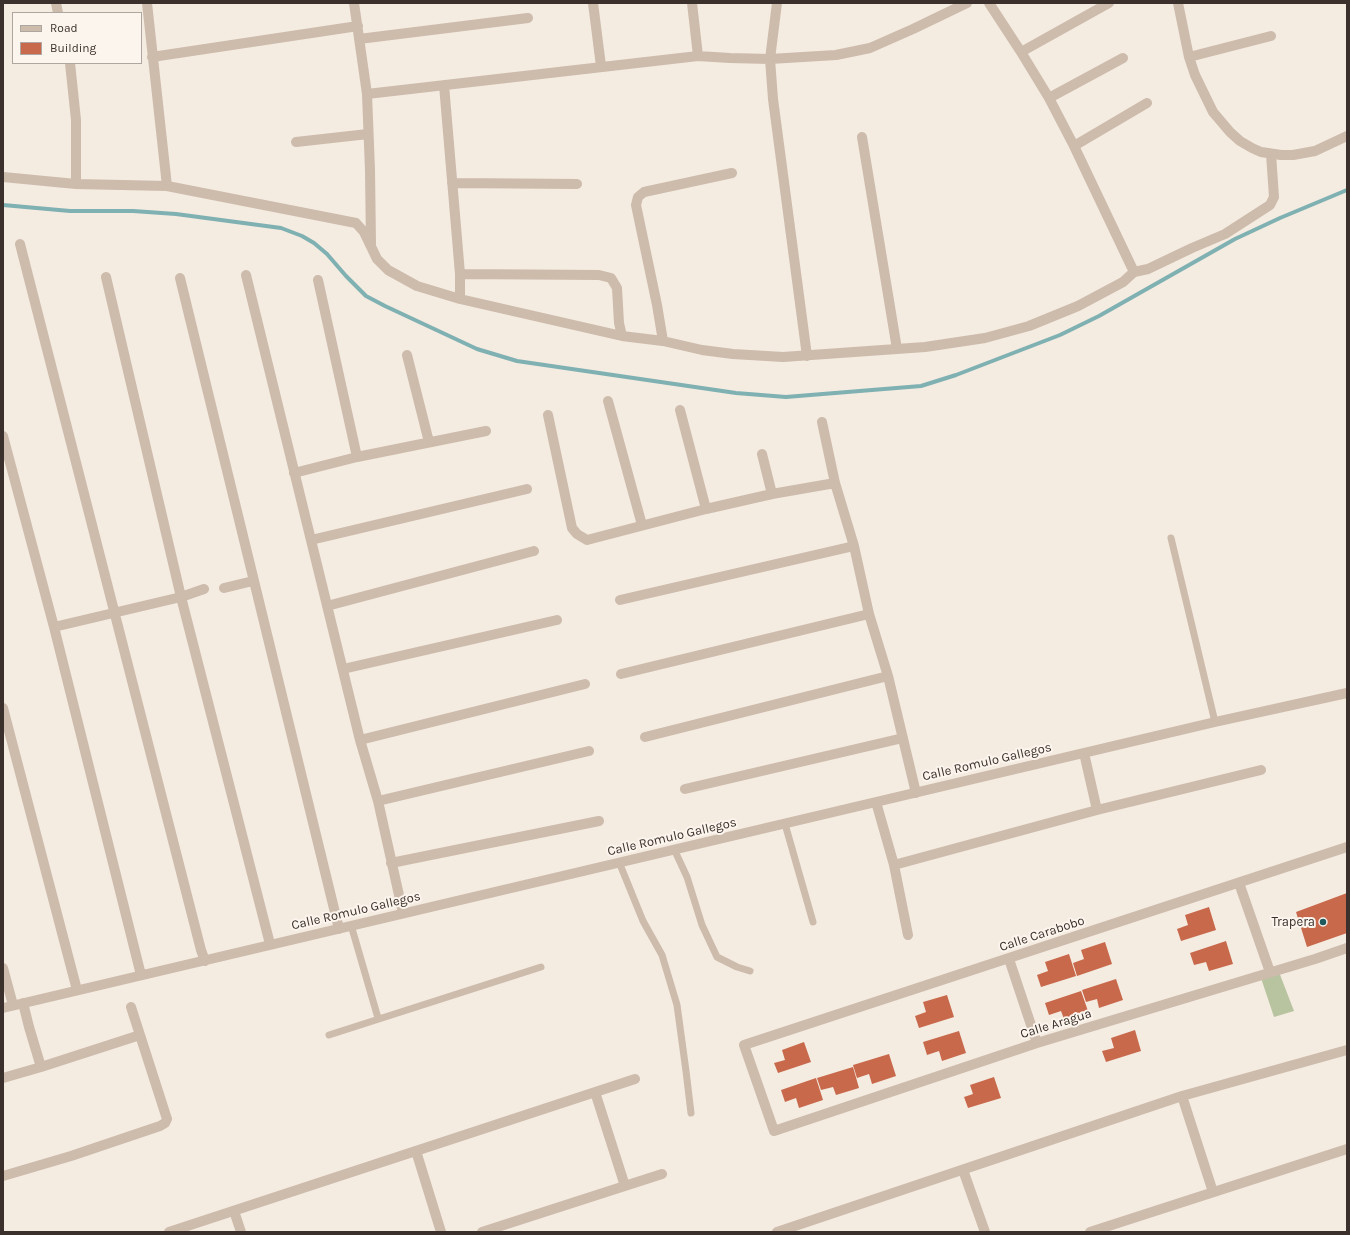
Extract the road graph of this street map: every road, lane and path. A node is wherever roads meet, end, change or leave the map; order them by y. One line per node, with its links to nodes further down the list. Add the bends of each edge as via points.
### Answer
1 (147, 3): 16 (street)
2 (354, 3): 11 (street)
3 (593, 3): 21 (street)
4 (692, 3): 15 (street)
5 (777, 3): 19 (street)
6 (967, 3): 19 (street, via 870,48 836,55)
7 (989, 3): 14 (street)
8 (1109, 3): 14 (street)
9 (1178, 3): 17 (street)
10 (528, 18): 13 (street)
11 (358, 26): 13 (street); 16 (street)
12 (1271, 36): 17 (street)
13 (359, 39): 23 (street)
14 (1021, 52): 24 (street)
15 (698, 56): 19 (street); 21 (street)
16 (152, 57): 37 (street)
17 (1189, 57): 31 (street, via 1213,112 1221,122 1252,148)
18 (1123, 58): 24 (street)
19 (770, 59): 51 (street)
20 (70, 64): 34 (street, via 76,120)
21 (601, 66): 22 (street)
22 (444, 85): 23 (street); 35 (street)
23 (367, 94): 26 (street)
24 (1049, 98): 30 (street)
25 (1147, 103): 30 (street)
26 (368, 134): 29 (street); 39 (street)
27 (1347, 136): 31 (street, via 1304,154)
28 (862, 137): 49 (street)
29 (296, 142)
30 (1074, 146): 40 (street)
31 (1271, 154): 40 (street, via 1274,197 1270,205 1225,234 1148,269)
32 (732, 173): 48 (street, via 644,192 638,197 636,205)
33 (3, 177): 34 (street)
34 (76, 184): 37 (street)
35 (452, 184): 36 (street); 42 (street)
36 (577, 184)
37 (167, 186): 39 (street, via 356,223 364,232)
38 (20, 244): 77 (street)
39 (371, 249): 46 (street, via 388,270 417,286)
40 (1134, 272): 49 (street, via 1123,282 1078,306 1029,326 985,338)
41 (246, 274): 61 (street)
42 (460, 274): 46 (street); 47 (street, via 611,278 617,288)
43 (106, 277): 74 (street)
44 (180, 278): 71 (street)
45 (318, 280): 60 (street)
46 (460, 299): 47 (street)
47 (622, 336): 48 (street)
48 (662, 341): 51 (street, via 733,354)
49 (897, 349): 51 (street)
50 (407, 355): 58 (street)
51 (807, 356)
52 (608, 401): 66 (street)
53 (680, 410): 65 (street)
54 (548, 415): 66 (street, via 572,528 577,534 586,540)
55 (822, 422): 62 (street)
56 (486, 431): 58 (street)
57 (3, 436): 80 (street)
58 (429, 442): 60 (street)
59 (762, 454): 64 (street)
60 (357, 457): 61 (street)
61 (294, 473): 68 (street)
62 (835, 483): 64 (street); 69 (street)
63 (527, 489): 68 (street)
64 (772, 494): 65 (street)
65 (706, 509): 66 (street)
66 (642, 525)
67 (1171, 538): 87 (lane)
68 (311, 540): 76 (street)
69 (854, 546): 75 (street); 78 (street)
70 (534, 551): 76 (street)
71 (253, 581): 72 (street); 110 (street)
72 (224, 588)
73 (204, 590): 74 (street)
74 (181, 597): 77 (street); 112 (street)
75 (620, 600)
76 (327, 606): 81 (street)
77 (115, 613): 80 (street); 115 (street)
78 (870, 614): 82 (street); 83 (street)
79 (557, 620): 81 (street)
80 (54, 627): 120 (street)
81 (343, 669): 90 (street)
82 (621, 674)
83 (888, 676): 88 (street); 89 (street)
84 (585, 684): 90 (street)
85 (1347, 693): 87 (street, Calle Romulo Gallegos)
86 (3, 708): 121 (street)
87 (1215, 722): 92 (street, Calle Romulo Gallegos)
88 (645, 737)
89 (903, 738): 94 (street); 95 (street)
90 (360, 740): 96 (street)
91 (589, 751): 96 (street)
92 (1084, 753): 95 (street, Calle Romulo Gallegos); 98 (street)
93 (1261, 770): 98 (street)
94 (685, 789)
95 (916, 793): 97 (street, Calle Romulo Gallegos)
96 (378, 801): 104 (street)
97 (876, 802): 100 (street, Calle Romulo Gallegos); 105 (street)
98 (1097, 810): 105 (street)
99 (599, 821): 104 (street)
100 (785, 824): 102 (street, Calle Romulo Gallegos); 108 (lane)
101 (1347, 847): 106 (street, Calle Carabobo)
102 (674, 849): 103 (street, Calle Romulo Gallegos); 118 (lane, via 687,877 702,925 717,957)
103 (620, 862): 107 (street, Calle Romulo Gallegos); 135 (lane, via 643,921 662,955 678,1005)
104 (391, 863): 107 (street)
105 (894, 865): 111 (street)
106 (1239, 883): 114 (street, Calle Carabobo); 119 (street)
107 (403, 914): 109 (street, Calle Romulo Gallegos)
108 (813, 922)
109 (351, 926): 110 (street, Calle Romulo Gallegos); 125 (lane)
110 (339, 929): 112 (street, Calle Romulo Gallegos)
111 (908, 935)
112 (270, 944): 115 (street, Calle Romulo Gallegos)
113 (1347, 948): 119 (street, Calle Aragua)
114 (1009, 959): 128 (street); 136 (street, Calle Carabobo, via 744,1046)
115 (205, 961): 120 (street, Calle Romulo Gallegos)
116 (541, 967): 125 (lane)
117 (3, 968): 123 (street)
118 (750, 971)
119 (1270, 972): 128 (street, Calle Aragua)
120 (142, 975): 121 (street, Calle Romulo Gallegos)
121 (77, 990): 122 (street, Calle Romulo Gallegos)
122 (23, 1003): 123 (street, Calle Romulo Gallegos); 130 (street)
123 (8, 1006)
124 (131, 1008): 126 (street)
125 (378, 1018): 127 (lane)
126 (140, 1035): 130 (street); 141 (street, via 167,1119 164,1123 71,1156)
127 (329, 1035)
128 (1037, 1043): 136 (street, Calle Aragua)
129 (1347, 1050): 134 (street)
130 (41, 1067): 131 (street)
131 (3, 1078)
132 (635, 1079): 133 (street)
133 (595, 1092): 138 (street); 142 (street)
134 (1182, 1096): 139 (street); 143 (street)
135 (690, 1113)
136 (774, 1131)
137 (1347, 1149): 143 (street)
138 (416, 1151): 144 (street); 147 (street)
139 (963, 1170): 149 (street); 150 (street)
140 (662, 1174): 142 (street)
141 (3, 1176)
142 (625, 1186): 148 (street)
143 (1213, 1192): 151 (street)
144 (234, 1211): 145 (street); 146 (street)
145 (169, 1232)
146 (241, 1232)
147 (441, 1232)
148 (482, 1232)
149 (777, 1232)
150 (985, 1232)
151 (1090, 1232)

